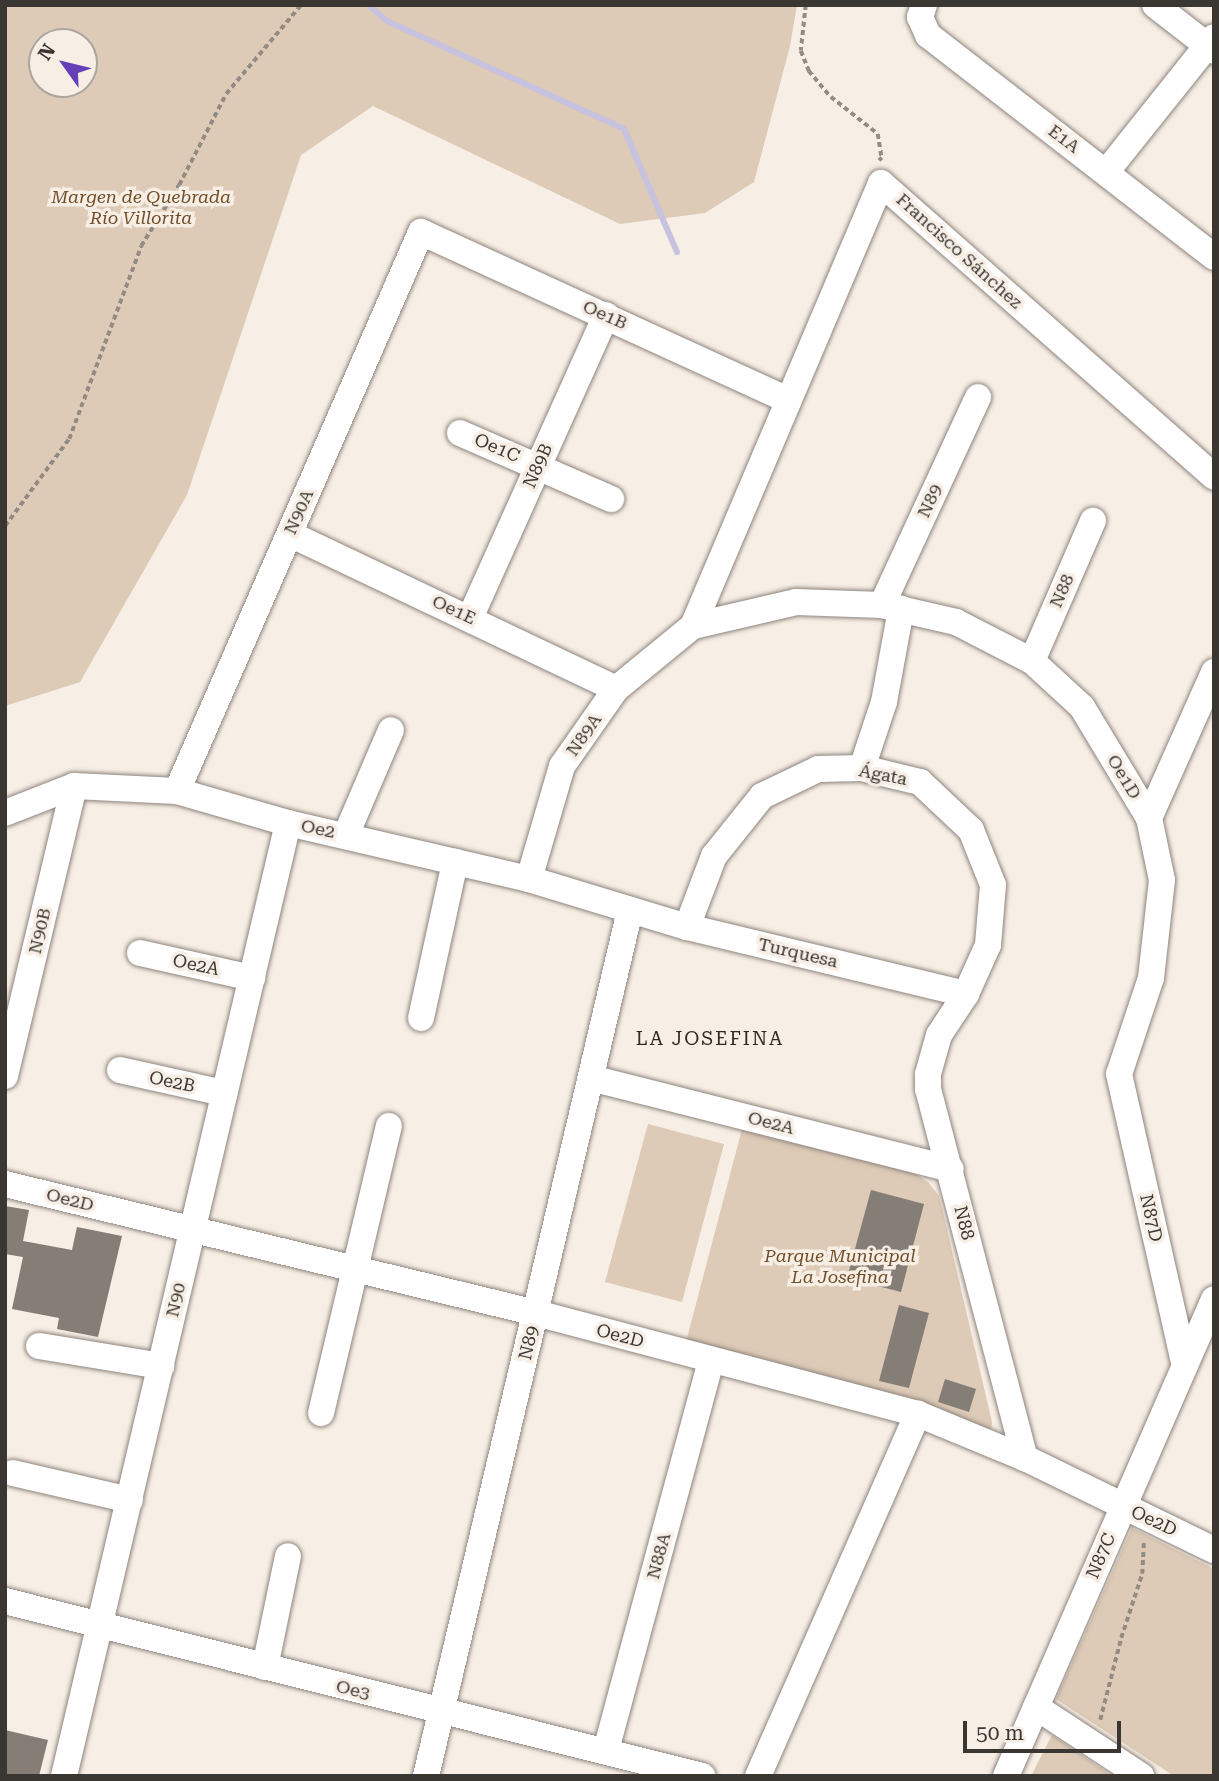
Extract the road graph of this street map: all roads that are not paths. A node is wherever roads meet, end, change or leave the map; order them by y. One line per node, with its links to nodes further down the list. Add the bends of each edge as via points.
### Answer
1 (1155, 5): 3 (street)
2 (922, 11): 4 (street, E1A, via 928,35)
3 (1211, 45): 4 (street)
4 (1107, 171): 6 (street, E1A)
5 (421, 232): 7 (street, Oe1B); 15 (street, N90A)
6 (1214, 257)
7 (606, 315): 9 (street, Oe1B); 11 (street, N89B)
8 (978, 397): 16 (street, N89)
9 (788, 400): 12 (street, Francisco Sánchez, via 881,183); 18 (street, N89A)
10 (460, 433): 11 (street, Oe1C)
11 (538, 466): 13 (street, Oe1C); 17 (street, N89B)
12 (1214, 477)
13 (611, 499)
14 (1093, 521): 19 (street, N88)
15 (289, 534): 17 (street, Oe1E); 25 (street, N90A)
16 (891, 607): 18 (street, N89A, via 796,602); 19 (street, Oe1D, via 956,622); 23 (street, N89, via 884,702)
17 (470, 618): 21 (street, Oe1E)
18 (693, 626): 21 (street, N89A)
19 (1032, 661): 27 (street, Oe1D, via 1082,707)
20 (1214, 672): 27 (street)
21 (617, 689): 31 (street, N89A, via 562,766)
22 (391, 730): 29 (street)
23 (862, 768): 33 (street, Ágata, via 818,769 762,796 714,856); 36 (street, Ágata, via 920,782 971,830 993,885 988,946)
24 (74, 786): 25 (street, Oe2); 26 (street, Oe2); 40 (street, N90B)
25 (177, 791): 28 (street, Oe2)
26 (5, 813)
27 (1149, 818): 39 (street, Oe1D, via 1162,880 1151,978)
28 (288, 823): 29 (street, Oe2); 35 (street, N90)
29 (346, 835): 30 (street, Oe2)
30 (455, 862): 31 (street, Oe2); 37 (street)
31 (529, 879): 32 (street, Oe2)
32 (629, 910): 33 (street, Turquesa); 41 (street, N89)
33 (687, 927): 36 (street, Turquesa)
34 (140, 953): 35 (street, Oe2A)
35 (252, 978): 42 (street, N90)
36 (966, 994): 44 (street, N88, via 939,1035 928,1074)
37 (421, 1018)
38 (120, 1070): 42 (street, Oe2B)
39 (1119, 1074): 52 (street, N87D)
40 (5, 1076)
41 (591, 1078): 44 (street, Oe2A); 49 (street, N89)
42 (224, 1093): 46 (street, N90)
43 (389, 1126): 47 (street)
44 (951, 1169): 56 (street, N88)
45 (5, 1184): 46 (street, Oe2D)
46 (191, 1230): 47 (street, Oe2D); 53 (street, N90)
47 (355, 1269): 49 (street, Oe2D); 55 (street)
48 (1214, 1299): 52 (street, N87C)
49 (536, 1313): 51 (street, Oe2D); 66 (street, N89)
50 (39, 1346): 53 (street)
51 (711, 1361): 54 (street, Oe2D); 67 (street, N88A)
52 (1184, 1362): 59 (street, N87C)
53 (161, 1366): 58 (street, N90)
54 (913, 1405): 56 (street, Oe2D); 71 (street)
55 (321, 1413)
56 (1025, 1458): 59 (street, Oe2D)
57 (13, 1474): 58 (street)
58 (130, 1500): 63 (street, N90)
59 (1127, 1509): 60 (street, Oe2D); 65 (street, N87C)
60 (1214, 1550)
61 (288, 1556): 64 (street)
62 (5, 1601): 63 (street, Oe3)
63 (101, 1626): 64 (street, Oe3); 68 (street, N90)
64 (265, 1667): 66 (street, Oe3)
65 (1036, 1707): 72 (street, N87C); 73 (street)
66 (442, 1712): 67 (street, Oe3); 69 (street, N89)
67 (606, 1750): 70 (street, Oe3)
68 (64, 1776)
69 (426, 1776)
70 (702, 1776)
71 (758, 1776)
72 (1006, 1776)
73 (1141, 1776)

